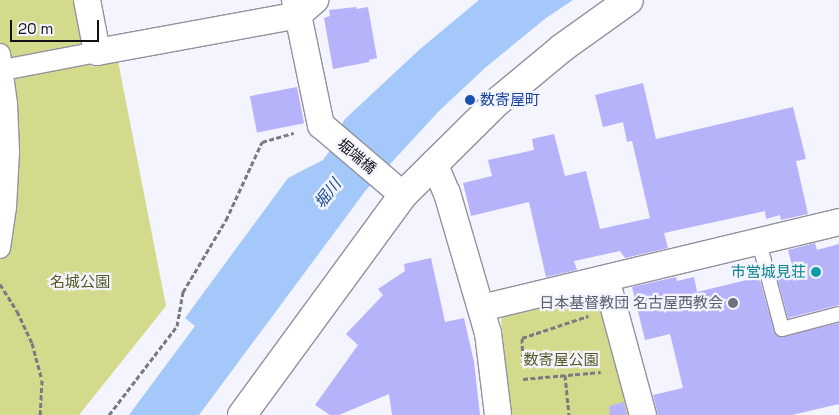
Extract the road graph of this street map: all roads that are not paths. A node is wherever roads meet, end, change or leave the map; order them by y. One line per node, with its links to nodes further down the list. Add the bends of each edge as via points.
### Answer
1 (87, 0): 4 (street)
2 (629, 0): 6 (street, via 562,48 497,102)
3 (303, 5): 4 (street); 7 (street, 堀端橋, via 327,130)
4 (97, 52): 5 (street)
5 (1, 62): 8 (street, via 9,152)
6 (434, 163): 7 (street); 13 (street, via 447,193)
7 (393, 186): 15 (street)
8 (3, 199): 11 (street)
9 (839, 222): 10 (street)
10 (759, 242): 12 (street); 14 (lane, via 782,328)
11 (0, 248)
12 (606, 279): 13 (street); 17 (street)
13 (481, 308): 16 (street, via 488,333)
14 (839, 314)
15 (242, 415)
16 (498, 415)
17 (643, 415)

